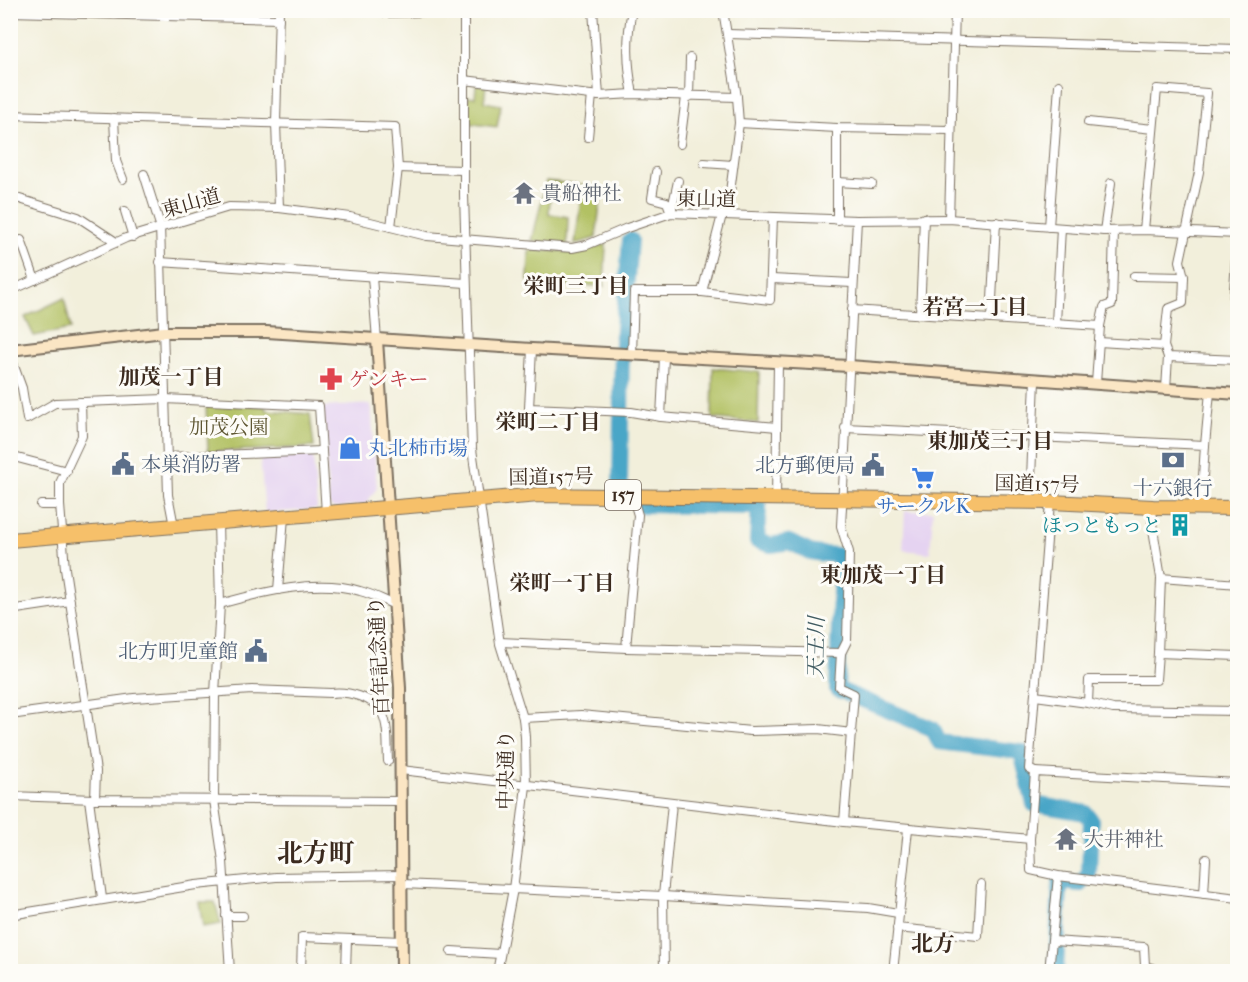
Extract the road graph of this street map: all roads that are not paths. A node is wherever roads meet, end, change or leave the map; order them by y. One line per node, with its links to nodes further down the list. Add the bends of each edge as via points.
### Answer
1 (384, 10): 6 (street)
2 (592, 10): 16 (street)
3 (632, 10): 15 (street, via 627,66)
4 (723, 10): 9 (street)
5 (955, 10): 10 (street)
6 (464, 11): 13 (street, 中央通り)
7 (10, 12): 8 (street)
8 (279, 15): 22 (street)
9 (728, 34): 10 (street); 18 (street)
10 (954, 40): 11 (street); 26 (street)
11 (1238, 49)
12 (690, 58): 17 (street)
13 (464, 80): 16 (street); 32 (street, 中央通り)
14 (1059, 85): 53 (street)
15 (633, 94): 16 (street); 17 (street)
16 (596, 95): 27 (street)
17 (687, 97): 18 (street); 28 (street)
18 (737, 98): 23 (street)
19 (10, 115): 20 (street)
20 (114, 118): 22 (street); 35 (street, via 116,161)
21 (1088, 122): 25 (street)
22 (276, 123): 31 (street, via 395,127); 41 (street)
23 (739, 123): 24 (street); 30 (street)
24 (837, 128): 26 (street); 37 (street)
25 (1153, 129): 56 (street); 59 (street, via 1157,89 1207,93)
26 (950, 130): 48 (street)
27 (588, 137)
28 (680, 144)
29 (704, 163): 30 (street)
30 (733, 165): 44 (street)
31 (398, 168): 32 (street); 52 (street)
32 (464, 170): 63 (street, 中央通り)
33 (656, 172): 43 (street, via 652,198 667,202)
34 (144, 174): 55 (street)
35 (123, 179)
36 (678, 181): 43 (street)
37 (837, 182): 39 (street); 47 (street)
38 (1111, 183): 57 (street)
39 (872, 184)
40 (10, 196): 64 (street, via 78,217)
41 (279, 208): 52 (street, 東山道, via 350,217); 55 (street, 東山道, via 229,207)
42 (124, 211): 61 (street)
43 (671, 213): 44 (street, 東山道); 63 (street, 東山道, via 572,248)
44 (724, 215): 45 (street, 東山道); 74 (street)
45 (773, 217): 47 (street, 東山道); 69 (street)
46 (924, 218): 48 (street, 東山道); 49 (street, 東山道); 77 (street)
47 (837, 219): 49 (street, 東山道)
48 (949, 219): 50 (street, 東山道)
49 (856, 220): 72 (street)
50 (996, 222): 53 (street, 東山道); 78 (street)
51 (1238, 224): 60 (street)
52 (391, 227): 63 (street, 東山道)
53 (1049, 227): 54 (street, 東山道)
54 (1060, 228): 57 (street, 東山道); 79 (street)
55 (159, 230): 61 (street, 東山道); 65 (street)
56 (1144, 230): 58 (street, 東山道); 59 (street, 東山道)
57 (1104, 231): 58 (street, 東山道)
58 (1114, 231): 80 (street, via 1112,304 1104,308)
59 (1188, 232): 60 (street, 東山道); 68 (street, via 1180,261)
60 (1237, 234): 75 (street, via 1233,308)
61 (133, 237): 64 (street, 東山道)
62 (21, 240): 70 (street)
63 (465, 240): 71 (street, 中央通り)
64 (117, 242): 70 (street, 東山道)
65 (160, 262): 67 (street); 81 (street)
66 (1134, 276): 68 (street)
67 (372, 277): 71 (street); 82 (street)
68 (1184, 277): 85 (street, via 1183,303 1168,309)
69 (772, 279): 72 (street); 74 (street, via 770,300)
70 (35, 280): 73 (street, 東山道)
71 (466, 283): 84 (street, 中央通り)
72 (852, 283): 76 (street)
73 (10, 291)
74 (702, 292): 89 (street, via 634,292)
75 (1238, 309)
76 (852, 310): 77 (street); 94 (street)
77 (920, 314): 78 (street)
78 (991, 319): 79 (street)
79 (1056, 323): 80 (street)
80 (1100, 326): 83 (street)
81 (164, 332): 82 (street, via 267,332); 86 (street); 100 (street)
82 (377, 340): 84 (street); 122 (street, 百年記念通り)
83 (1099, 342): 85 (street); 96 (street)
84 (469, 345): 87 (street); 113 (street, 中央通り, via 472,449)
85 (1164, 346): 91 (street)
86 (10, 350)
87 (532, 350): 89 (street); 102 (street, via 529,408)
88 (10, 355): 101 (street, via 22,388 27,419 56,403)
89 (632, 355): 90 (street)
90 (664, 357): 93 (street); 102 (street)
91 (1168, 357): 92 (street); 97 (street)
92 (1238, 360)
93 (778, 363): 94 (street); 103 (street)
94 (849, 366): 95 (street); 104 (street)
95 (1035, 380): 96 (street); 105 (street)
96 (1096, 382): 97 (street)
97 (1166, 389): 98 (street)
98 (1210, 392): 99 (street); 106 (street)
99 (1238, 394)
100 (165, 399): 101 (street); 107 (street, via 319,406); 109 (street)
101 (81, 402): 110 (street, via 82,436)
102 (661, 417): 103 (street)
103 (777, 427): 112 (street)
104 (845, 428): 105 (street); 114 (street)
105 (1033, 436): 106 (street); 116 (street)
106 (1205, 445): 120 (street)
107 (322, 451): 109 (street); 123 (street)
108 (10, 456): 110 (street)
109 (166, 457): 126 (street)
110 (67, 471): 118 (street, via 60,483)
111 (632, 495): 112 (highway, 国道157号 / 157); 113 (highway, 国道157号 / 157, via 539,495); 137 (street, via 638,515)
112 (776, 498): 114 (highway, 国道157号 / 157)
113 (478, 500): 122 (highway, 国道157号 / 157); 136 (street, 中央通り)
114 (842, 500): 116 (highway, 国道157号 / 157); 138 (street, via 841,526 849,552 847,641)
115 (1050, 502): 116 (highway, 国道157号 / 157); 119 (highway, 国道157号 / 157); 142 (street)
116 (1030, 503)
117 (41, 505): 118 (street)
118 (60, 505): 127 (street)
119 (1153, 507): 120 (highway, 国道157号 / 157); 129 (street)
120 (1201, 508): 121 (highway, 国道157号 / 157)
121 (1238, 508)
122 (388, 509): 123 (highway, 国道157号 / 157); 134 (street, 百年記念通り)
123 (326, 513): 124 (highway, 国道157号 / 157)
124 (284, 517): 125 (highway, 国道157号 / 157); 131 (street)
125 (218, 522): 126 (highway, 国道157号 / 157); 133 (street)
126 (174, 526): 127 (highway, 国道157号 / 157)
127 (62, 536): 128 (highway, 国道157号 / 157); 132 (street)
128 (10, 540)
129 (1161, 578): 130 (street); 139 (street)
130 (1238, 584)
131 (278, 590): 133 (street); 134 (street, via 360,590)
132 (70, 601): 135 (street); 144 (street)
133 (220, 604): 141 (street)
134 (394, 605): 150 (street, 百年記念通り)
135 (10, 610)
136 (500, 642): 137 (street); 147 (street, 中央通り)
137 (626, 648): 138 (street)
138 (841, 653): 148 (street, via 839,687 854,694)
139 (1158, 653): 140 (street); 143 (street, via 1156,680 1089,680)
140 (1238, 656)
141 (215, 694): 144 (street); 149 (street, via 252,690 344,692 358,697 382,713); 156 (street)
142 (1035, 696): 143 (street); 151 (street, via 1029,753 1029,769)
143 (1088, 703): 145 (street, via 1113,709)
144 (86, 704): 146 (street); 155 (street, via 96,771)
145 (1238, 711)
146 (10, 715)
147 (522, 718): 148 (street, via 581,716 751,731 818,729); 153 (street, 中央通り)
148 (852, 733): 159 (street)
149 (388, 761)
150 (401, 770): 153 (street); 157 (street, 百年記念通り)
151 (1035, 772): 152 (street); 161 (street)
152 (1238, 783)
153 (526, 786): 158 (street); 167 (street, 中央通り)
154 (10, 796): 155 (street)
155 (92, 799): 156 (street); 170 (street)
156 (214, 800): 157 (street); 165 (street)
157 (400, 801): 164 (street, 百年記念通り)
158 (672, 802): 159 (street); 169 (street)
159 (844, 822): 160 (street)
160 (908, 829): 161 (street); 172 (street)
161 (1030, 839): 163 (street, via 1031,870)
162 (1206, 859): 168 (street)
163 (1058, 876): 168 (street); 179 (street)
164 (402, 880): 165 (street, via 276,877); 167 (street); 178 (street, 百年記念通り)
165 (224, 882): 170 (street); 174 (street)
166 (981, 884): 176 (street, via 978,936)
167 (513, 889): 169 (street); 181 (street, 中央通り)
168 (1204, 894): 171 (street)
169 (663, 896): 172 (street); 189 (street)
170 (102, 898): 173 (street)
171 (1238, 898)
172 (898, 913): 176 (street)
173 (10, 915)
174 (226, 916): 175 (street); 184 (street)
175 (243, 916)
176 (897, 928): 190 (street)
177 (347, 939): 178 (street); 185 (street, via 302,938); 186 (street)
178 (402, 940): 187 (street, 百年記念通り)
179 (1053, 941): 191 (street); 192 (street, via 1144,947 1145,966)
180 (450, 951): 181 (street)
181 (501, 954): 188 (street, 中央通り)
182 (10, 958): 183 (street)
183 (17, 972)
184 (230, 972)
185 (301, 972)
186 (346, 972)
187 (402, 972)
188 (497, 972)
189 (664, 972)
190 (892, 972)
191 (1049, 972)
192 (1167, 972)

